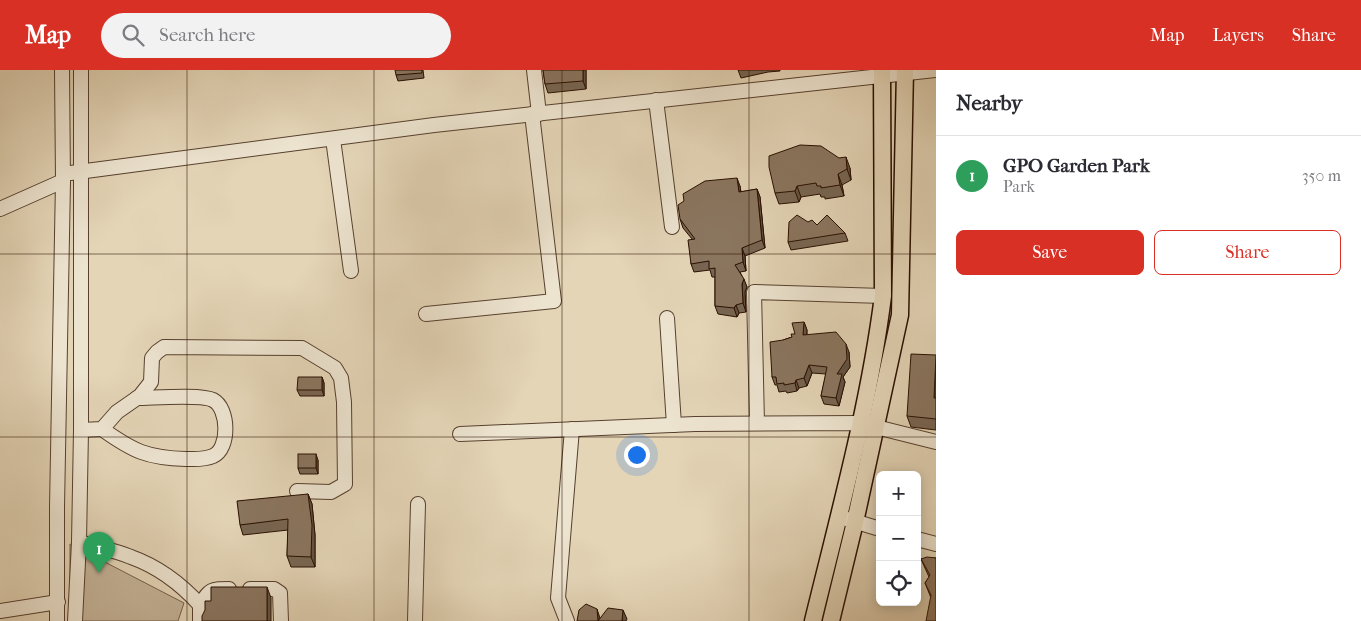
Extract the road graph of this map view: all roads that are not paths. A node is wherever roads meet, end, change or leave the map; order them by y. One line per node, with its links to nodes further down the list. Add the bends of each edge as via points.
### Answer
1 (62, 70): 11 (street)
2 (81, 70): 10 (street)
3 (534, 70): 8 (street)
4 (935, 70): 5 (street)
5 (905, 72): 6 (street); 22 (main road, via 900,316)
6 (882, 73): 7 (street); 15 (main road)
7 (656, 100): 8 (street); 13 (street)
8 (536, 114): 9 (street); 16 (street, via 554,301)
9 (333, 139): 10 (street); 14 (street)
10 (80, 172): 11 (street); 25 (street)
11 (63, 178): 12 (street); 36 (street)
12 (0, 208)
13 (672, 227)
14 (351, 271)
15 (882, 296): 19 (street, via 754,292); 20 (main road, via 879,328)
16 (426, 314)
17 (667, 318): 21 (street)
18 (137, 398): 23 (street); 23 (street, via 197,397 213,400 221,406 224,417 226,434 223,446 214,456 199,459 161,458 125,446); 28 (street, via 151,382 152,358 164,347 302,348 335,368 341,378 345,484 331,492)
19 (757, 423): 20 (street); 21 (street)
20 (860, 423): 22 (street); 30 (main road)
21 (674, 425): 24 (street)
22 (876, 427): 27 (street); 31 (main road)
23 (102, 428): 25 (street)
24 (572, 429): 26 (street); 44 (street, via 558,598)
25 (81, 430): 34 (street)
26 (460, 434)
27 (936, 442)
28 (297, 491)
29 (418, 504): 43 (street)
30 (839, 517): 31 (street); 45 (main road)
31 (855, 522): 32 (street); 46 (main road)
32 (876, 527)
33 (921, 540): 35 (street)
34 (79, 542): 37 (street, via 131,557 168,575); 40 (street)
35 (936, 544)
36 (58, 602): 38 (street); 39 (street)
37 (200, 605): 41 (street); 42 (street, via 212,589 274,589 280,593)
38 (0, 611)
39 (57, 621)
40 (75, 621)
41 (200, 621)
42 (281, 621)
43 (415, 621)
44 (567, 621)
45 (813, 621)
46 (831, 621)

